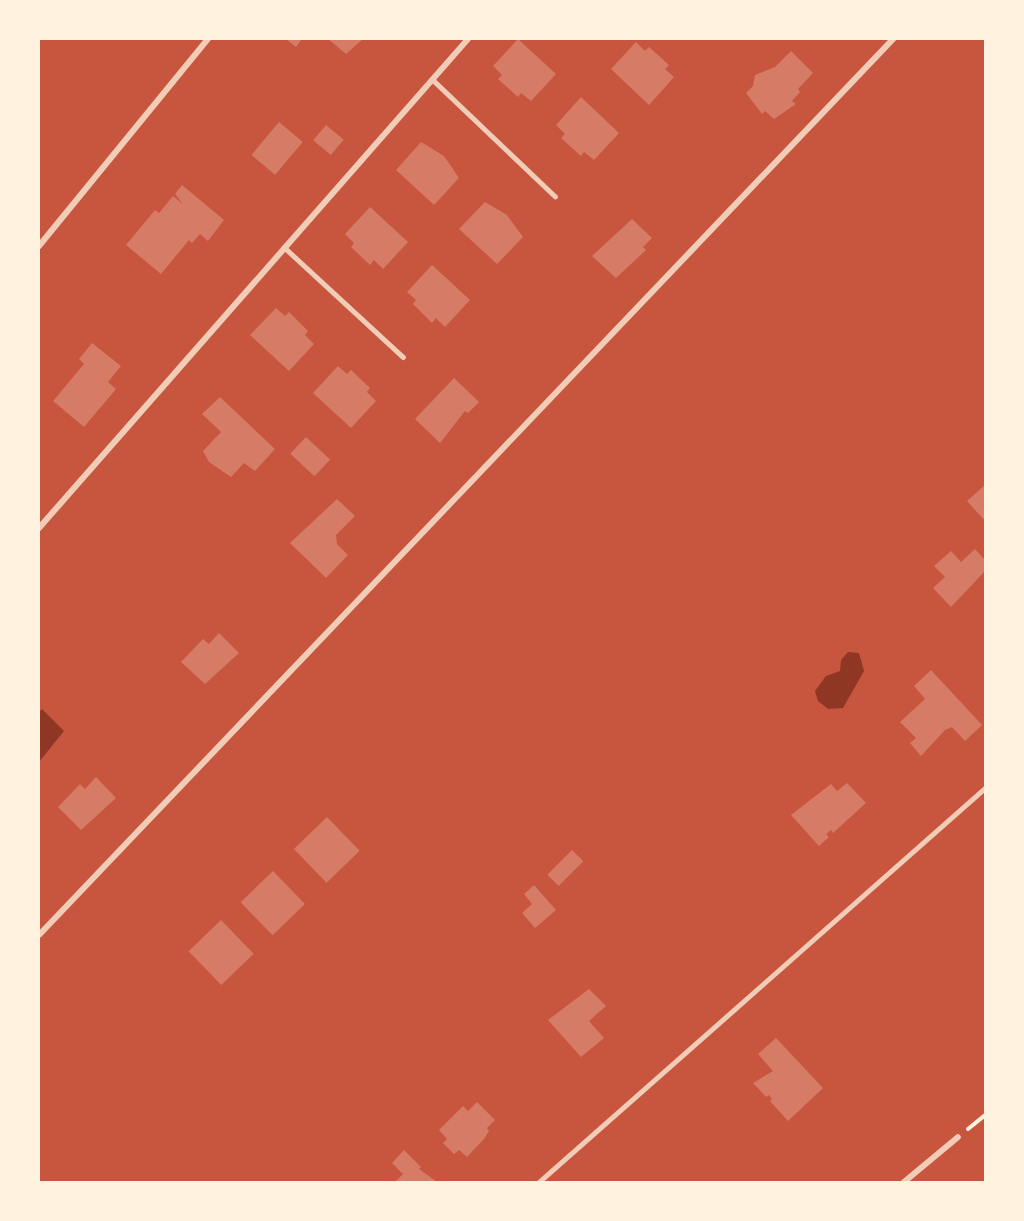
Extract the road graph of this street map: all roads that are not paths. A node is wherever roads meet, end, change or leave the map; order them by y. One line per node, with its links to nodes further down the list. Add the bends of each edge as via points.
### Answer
1 (208, 39): 6 (street)
2 (468, 39): 4 (street)
3 (893, 39): 11 (street)
4 (432, 79): 5 (lane); 7 (street)
5 (555, 195)
6 (39, 246)
7 (285, 247): 8 (lane); 9 (street)
8 (403, 357)
9 (39, 528)
10 (985, 788): 13 (lane)
11 (39, 935)
12 (958, 1137): 14 (street)
13 (539, 1182)
14 (903, 1182)

